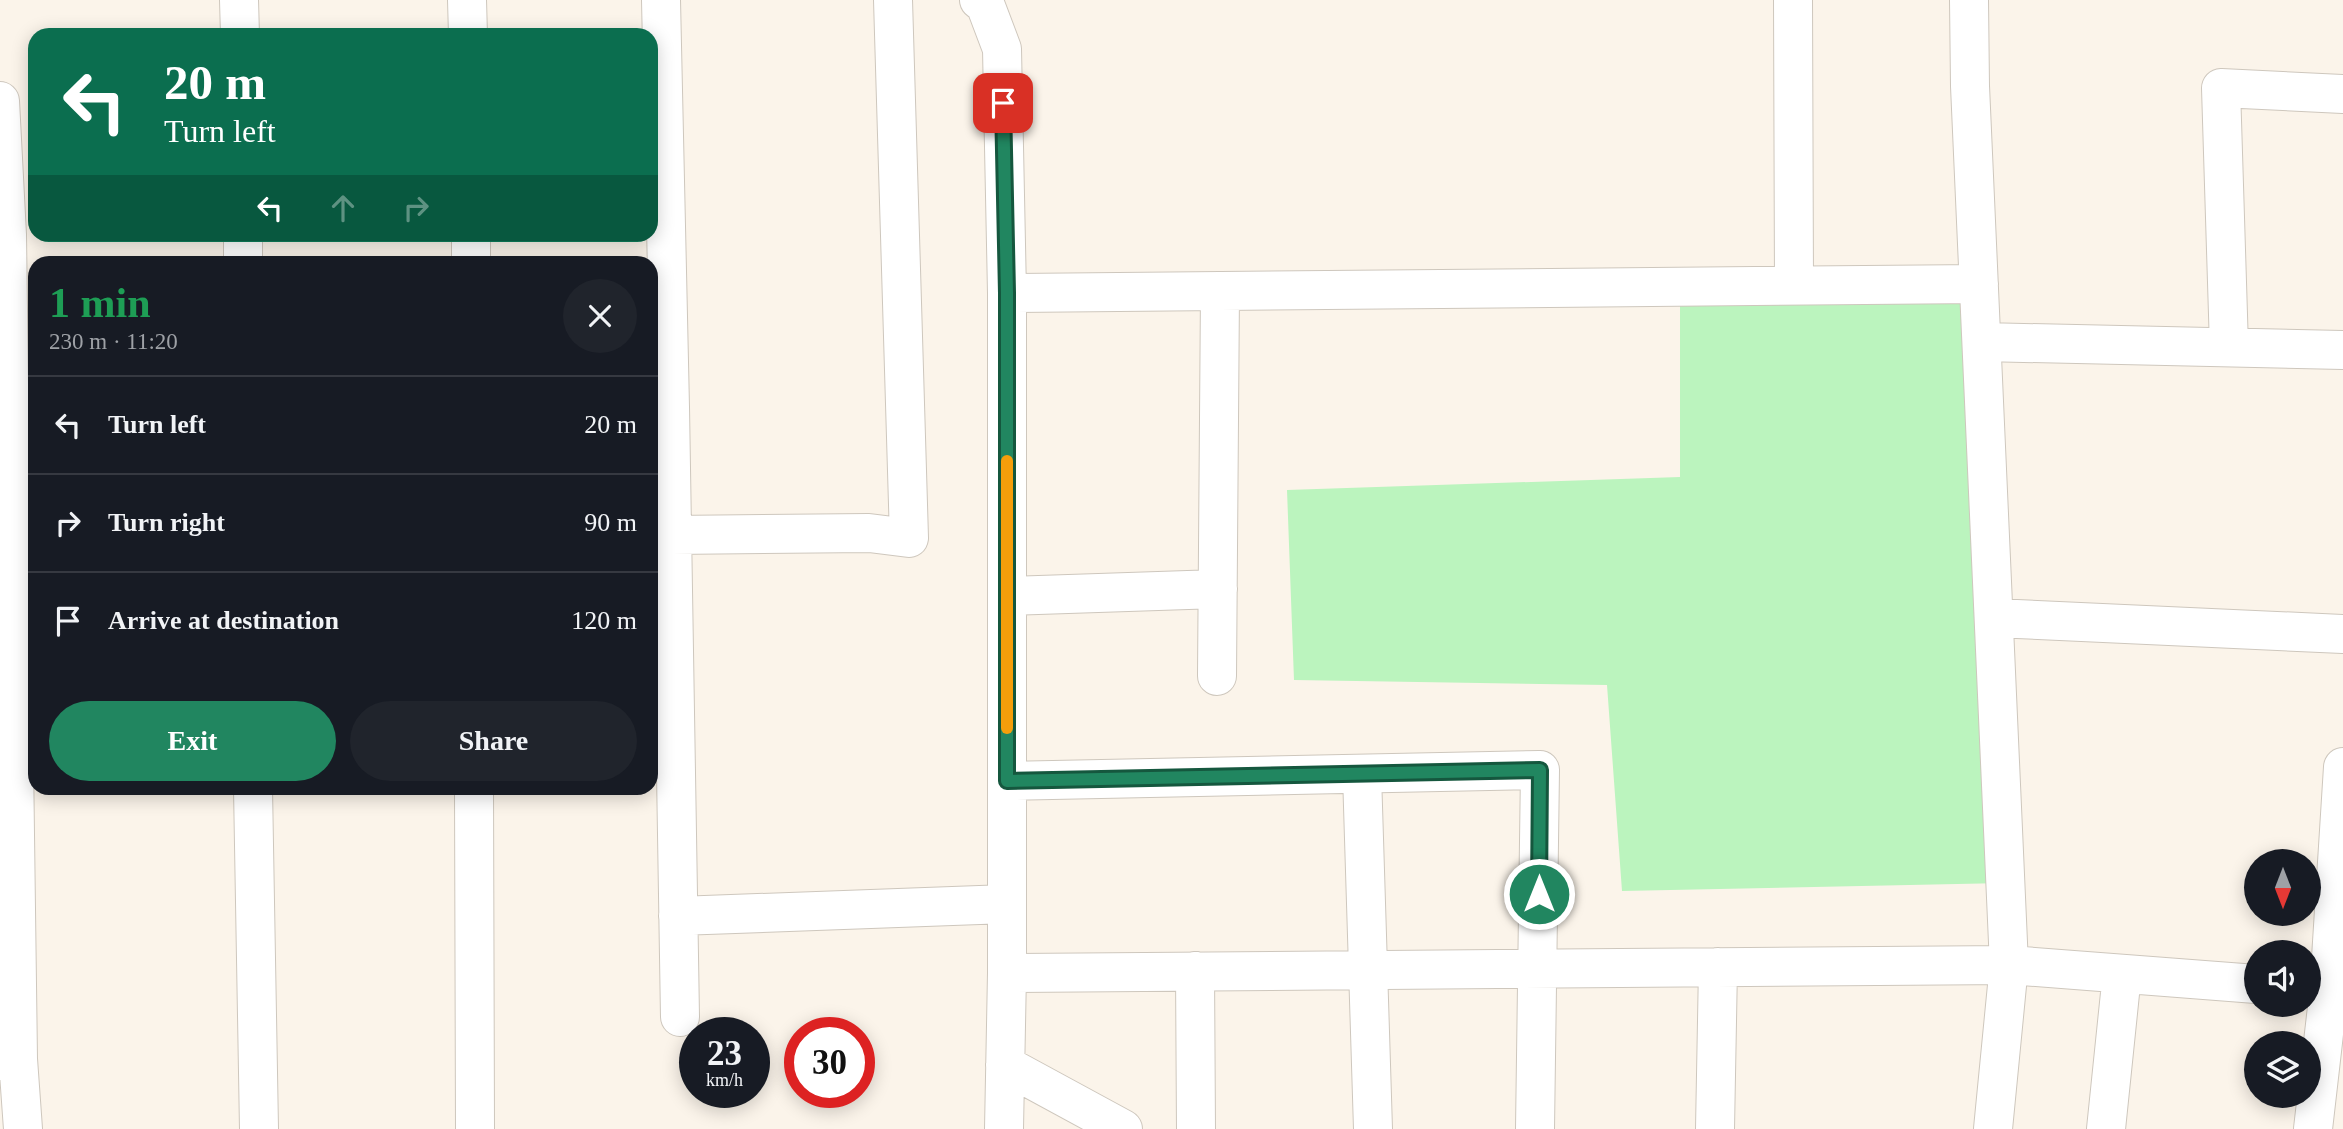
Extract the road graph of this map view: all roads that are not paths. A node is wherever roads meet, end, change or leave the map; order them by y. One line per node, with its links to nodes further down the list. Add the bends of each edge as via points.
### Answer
1 (239, 0): 8 (street)
2 (467, 0): 9 (street)
3 (660, 0): 20 (street)
4 (893, 0): 22 (street, via 909,538 869,533)
5 (979, 0): 16 (street, via 985,4 1002,49)
6 (1793, 0): 14 (street)
7 (1969, 0): 13 (street)
8 (240, 28)
9 (468, 28)
10 (2343, 94): 18 (street, via 2221,89)
11 (0, 101): 12 (street)
12 (3, 235): 21 (street)
13 (1979, 284): 14 (street); 17 (street)
14 (1794, 285): 15 (street)
15 (1220, 291): 16 (street); 23 (street)
16 (1007, 293): 24 (street)
17 (1982, 342): 18 (street); 25 (street)
18 (2229, 347): 19 (street)
19 (2343, 350)
20 (660, 407): 22 (street)
21 (15, 420): 46 (street)
22 (672, 535): 34 (street)
23 (1218, 589): 24 (street); 27 (street)
24 (1007, 596): 30 (street)
25 (1994, 618): 26 (street); 35 (street)
26 (2343, 634)
27 (1217, 676)
28 (2343, 767): 39 (street)
29 (1362, 774): 30 (street); 37 (street, via 1540,770); 38 (street)
30 (1007, 781): 33 (street)
31 (253, 795): 50 (street)
32 (474, 795): 51 (street)
33 (1007, 904): 34 (street); 41 (street)
34 (678, 916): 45 (street)
35 (2009, 965): 36 (street); 42 (street); 58 (street)
36 (1718, 967): 37 (street); 57 (street)
37 (1538, 969): 38 (street); 56 (street)
38 (1368, 970): 40 (street); 55 (street)
39 (2321, 970)
40 (1195, 971): 41 (street); 54 (street)
41 (1007, 973): 47 (street)
42 (2122, 974): 43 (street); 59 (street)
43 (2244, 983)
44 (2321, 1004): 48 (street)
45 (680, 1017)
46 (9, 1060): 49 (street)
47 (1005, 1065): 52 (street); 53 (street)
48 (2331, 1081): 60 (street)
49 (23, 1129)
50 (258, 1129)
51 (475, 1129)
52 (1004, 1129)
53 (1123, 1129)
54 (1196, 1129)
55 (1373, 1129)
56 (1535, 1129)
57 (1715, 1129)
58 (1993, 1129)
59 (2106, 1129)
60 (2313, 1129)

